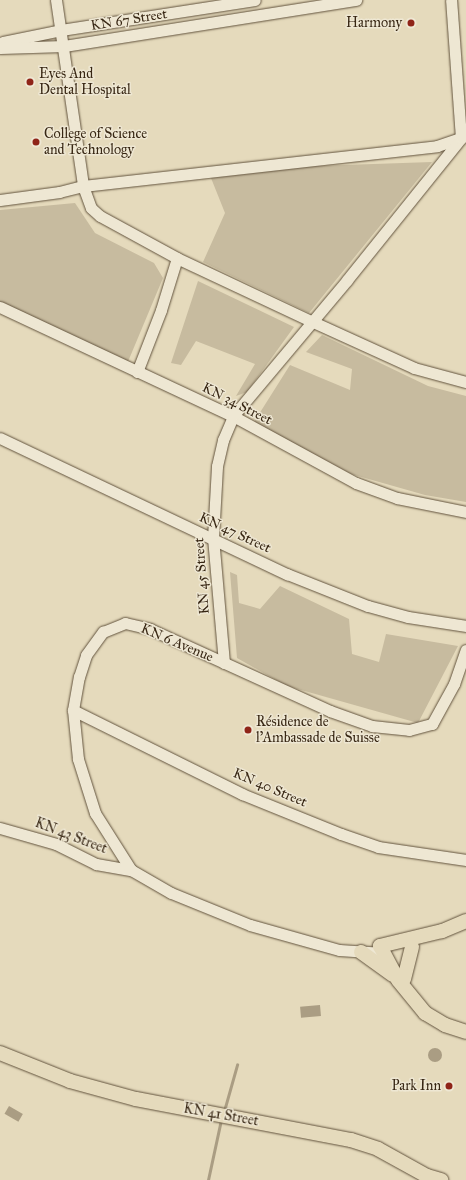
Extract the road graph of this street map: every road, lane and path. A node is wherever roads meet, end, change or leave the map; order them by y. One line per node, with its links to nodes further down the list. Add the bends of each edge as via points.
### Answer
1 (56, 0): 5 (street)
2 (255, 0): 5 (street, KN 67 Street)
3 (356, 0): 7 (street, KN 67 Street)
4 (451, 0): 9 (street)
5 (61, 30): 6 (street, KN 67 Street); 7 (street)
6 (0, 43)
7 (64, 46): 8 (street, KN 67 Street); 10 (street)
8 (0, 48)
9 (463, 138): 10 (street, via 437,146); 14 (street, KN 45 Street)
10 (83, 186): 11 (street); 12 (street, via 91,208 100,216)
11 (0, 200)
12 (177, 258): 14 (street); 15 (street, via 161,310)
13 (0, 307): 15 (street, KN 34 Street)
14 (311, 320): 16 (street, via 414,368); 17 (street, KN 45 Street)
15 (137, 372): 17 (street, KN 34 Street)
16 (466, 382)
17 (233, 416): 19 (street, KN 34 Street, via 356,483 397,498); 20 (street, KN 45 Street, via 223,440 217,466)
18 (0, 438): 20 (street, KN 47 Street)
19 (466, 512)
20 (213, 538): 21 (street, KN 47 Street, via 287,574 368,606 408,618); 23 (street, KN 45 Street)
21 (466, 626)
22 (466, 650): 23 (street, KN 6 Avenue, via 454,684 432,724 409,730 372,726 330,711)
23 (224, 663): 24 (street, KN 6 Avenue, via 150,629 125,623 103,632 86,655)
24 (73, 710): 26 (street, KN 40 Street, via 242,794 341,834 378,847); 27 (street, KN 6 Avenue, via 78,759 95,813)
25 (0, 828): 27 (street, KN 43 Street, via 56,844 96,864)
26 (466, 860)
27 (131, 870): 30 (street, KN 6 Avenue, via 171,893 236,919)
28 (466, 921): 32 (main road, KN 6 Avenue)
29 (466, 929): 31 (main road, KN 6 Avenue)
30 (324, 946): 32 (street, KN 6 Avenue); 33 (street, KN 6 Avenue)
31 (412, 947): 32 (main road, KN 6 Avenue); 34 (main road)
32 (386, 949): 33 (street, KN 6 Avenue); 34 (main road)
33 (360, 952): 34 (main road)
34 (401, 979): 35 (main road, via 433,1018 453,1029)
35 (466, 1032)
36 (0, 1053): 37 (main road, KN 41 Street, via 70,1081 136,1099 351,1140 378,1149 427,1176)
37 (441, 1180)

